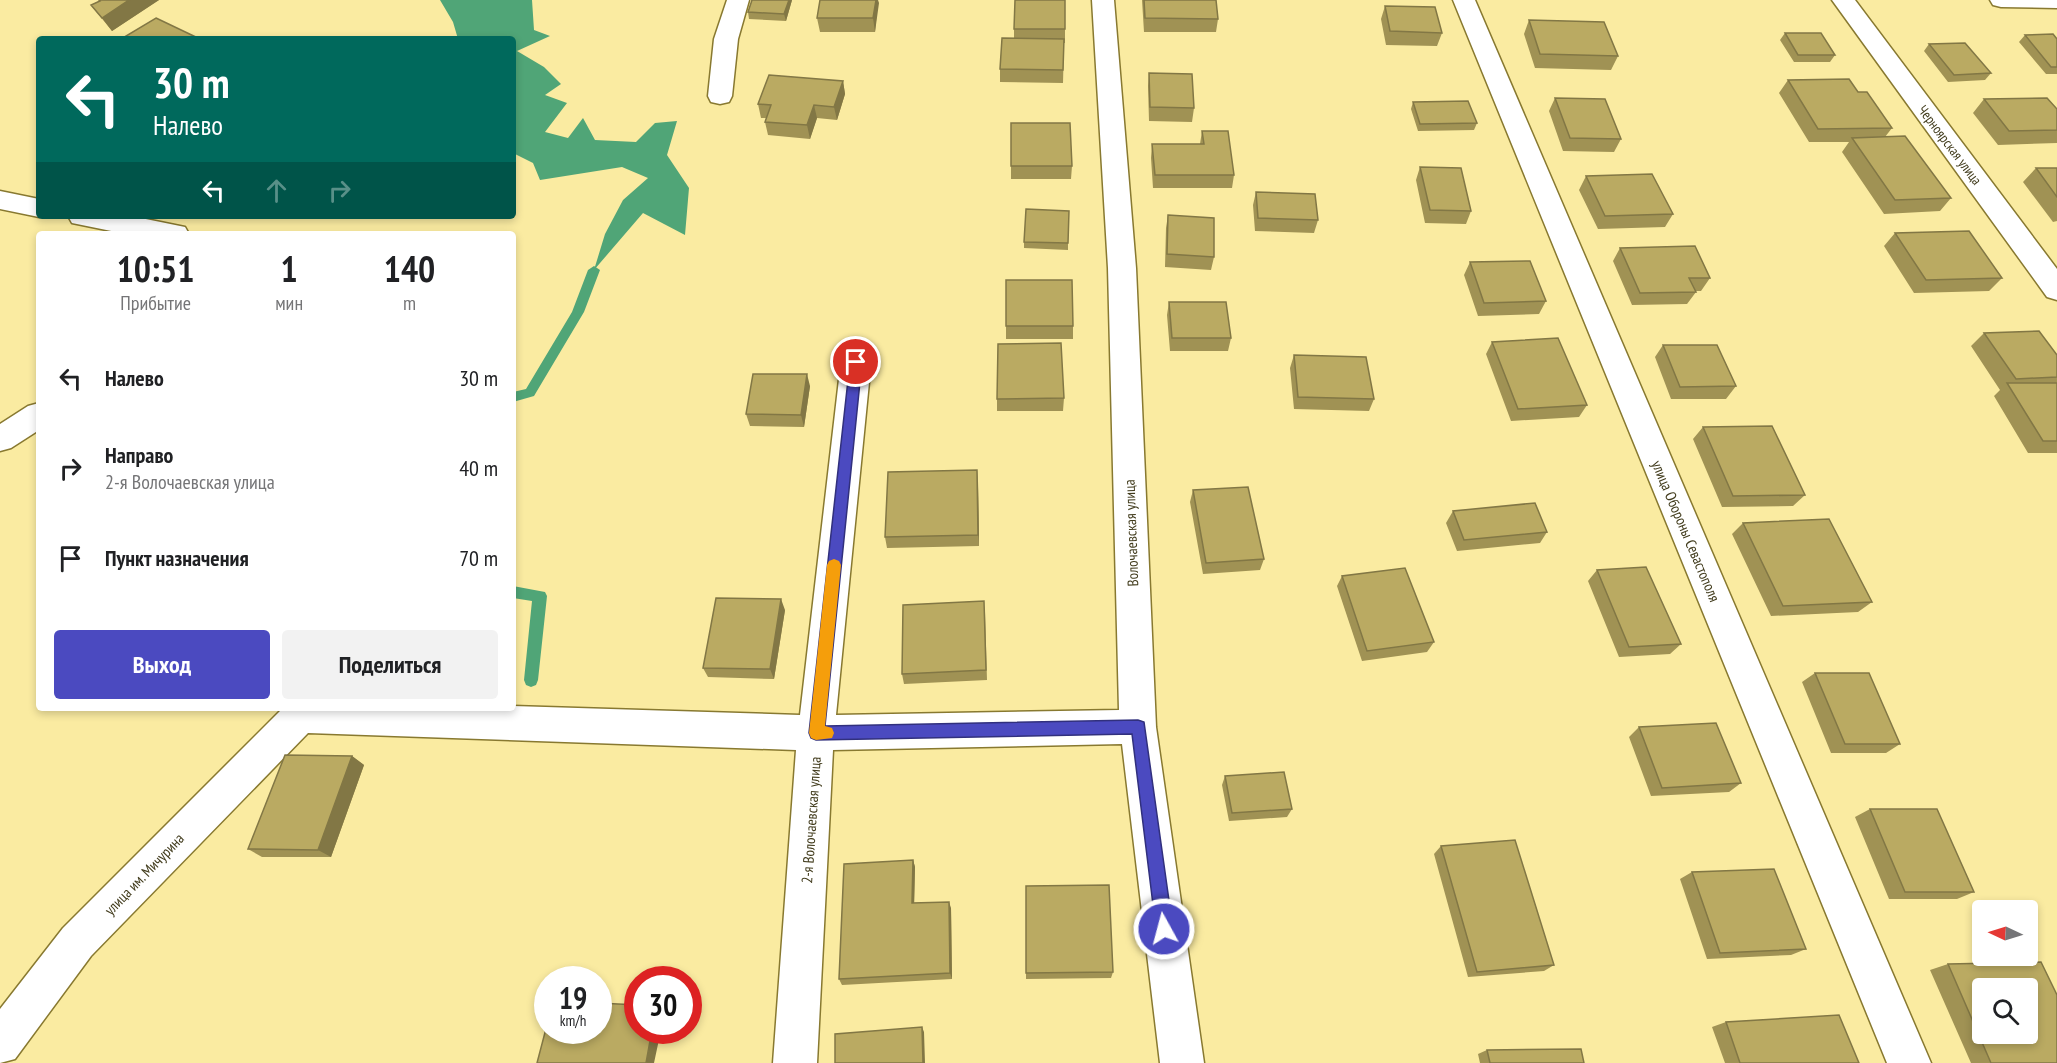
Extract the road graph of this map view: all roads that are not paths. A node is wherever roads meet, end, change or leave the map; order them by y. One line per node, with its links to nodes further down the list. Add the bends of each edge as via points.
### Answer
1 (738, 0): 7 (street, via 726,39)
2 (1104, 0): 16 (street, Волочаевская улица, via 1122,268)
3 (1464, 0): 21 (street, улица Обороны Севастополя)
4 (1843, 0): 12 (street, Черноярская улица)
5 (2001, 0): 6 (street)
6 (2057, 1)
7 (720, 96)
8 (0, 200): 9 (street)
9 (36, 207)
10 (98, 219): 11 (street)
11 (160, 231)
12 (2057, 290)
13 (856, 362): 17 (street, 2-я Волочаевская улица)
14 (36, 417): 15 (street)
15 (0, 439)
16 (1138, 727): 17 (street); 20 (street, Волочаевская улица)
17 (816, 733): 18 (street, улица им. Мичурина, via 300,716 77,942); 19 (street, 2-я Волочаевская улица)
18 (0, 1044)
19 (795, 1063)
20 (1182, 1063)
21 (1909, 1063)

